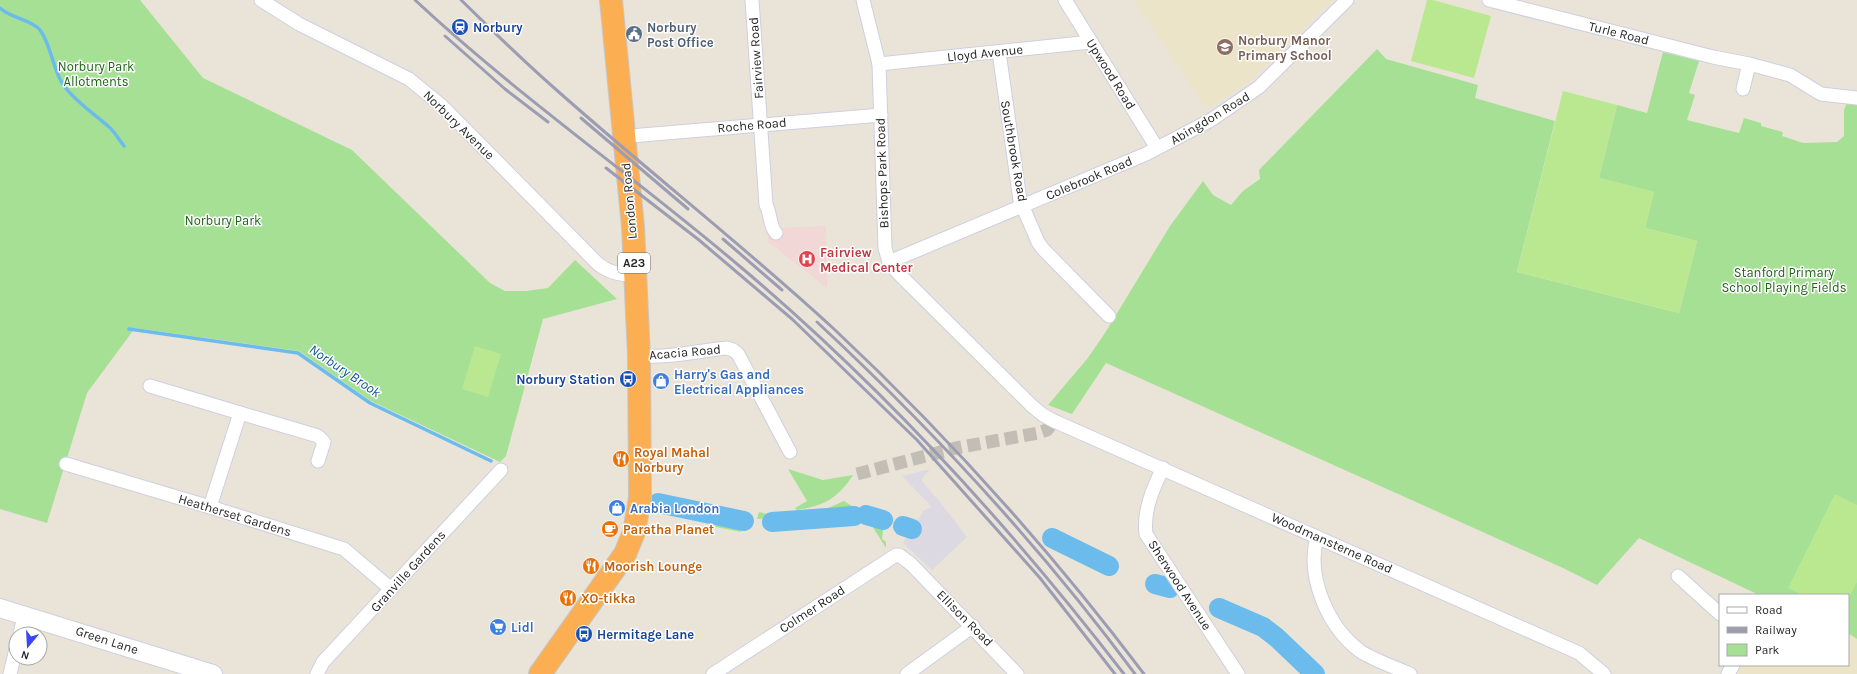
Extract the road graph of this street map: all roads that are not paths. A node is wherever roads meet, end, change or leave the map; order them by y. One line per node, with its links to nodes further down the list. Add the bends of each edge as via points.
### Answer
1 (260, 0): 21 (street, Norbury Avenue, via 299,24 408,79 422,89 452,116 598,264 617,274)
2 (611, 0): 16 (highway, London Road / A23)
3 (752, 0): 15 (street, Fairview Road)
4 (863, 0): 10 (street, Bishops Park Road)
5 (1065, 0): 8 (street, Upwood Road)
6 (1347, 0): 17 (street, Abingdon Road, via 1251,94 1211,120)
7 (1497, 1): 11 (street, Turle Road)
8 (1091, 42): 9 (street, Lloyd Avenue); 17 (street, Upwood Road)
9 (998, 52): 10 (street, Lloyd Avenue); 18 (street, Southbrook Road, via 1017,184)
10 (879, 64): 14 (street, Bishops Park Road)
11 (1749, 64): 12 (street); 13 (street, Turle Road, via 1790,75 1821,94)
12 (1743, 89)
13 (1857, 98)
14 (881, 115): 15 (street, Roche Road); 20 (street, Bishops Park Road, via 885,248)
15 (761, 124): 16 (street, Roche Road, via 633,136); 19 (street, Fairview Road, via 766,205 772,229)
16 (624, 140): 21 (highway, London Road / A23)
17 (1157, 148): 18 (street, Colebrook Road)
18 (1023, 206): 20 (street, Colebrook Road); 22 (street, Southbrook Road, via 1044,249)
19 (776, 233)
20 (889, 262): 26 (street, Bishops Park Road, via 1032,406)
21 (635, 275): 23 (highway, London Road / A23)
22 (1109, 316)
23 (639, 356): 27 (street, Acacia Road, via 686,354 727,348 734,350); 44 (highway, London Road / A23, via 640,498 634,532 624,554)
24 (150, 386): 25 (street)
25 (240, 414): 28 (street, via 318,436 324,442); 32 (street)
26 (1054, 421): 30 (street, Woodmansterne Road)
27 (790, 452)
28 (318, 461)
29 (66, 464): 32 (street, Heatherset Gardens)
30 (1163, 468): 33 (street, Woodmansterne Road); 48 (street, Sherwood Avenue, via 1147,509 1146,534)
31 (501, 470): 36 (street, Granville Gardens)
32 (210, 507): 36 (street, Heatherset Gardens, via 344,549)
33 (1317, 537): 49 (street, via 1314,552 1315,572 1327,608 1342,634 1361,652); 50 (street, Woodmansterne Road, via 1579,653)
34 (911, 564): 41 (street, Ellison Road); 45 (street, Colmer Road, via 896,554)
35 (1678, 576): 38 (street)
36 (390, 589): 43 (street, Granville Gardens, via 322,662)
37 (0, 608): 39 (main road, Green Lane)
38 (1719, 613)
39 (24, 616): 40 (street); 42 (main road, Green Lane)
40 (22, 626)
41 (973, 626): 46 (street); 47 (street, Ellison Road)
42 (213, 674)
43 (318, 674)
44 (540, 674)
45 (713, 674)
46 (907, 674)
47 (1017, 674)
48 (1238, 674)
49 (1410, 674)
50 (1604, 674)

